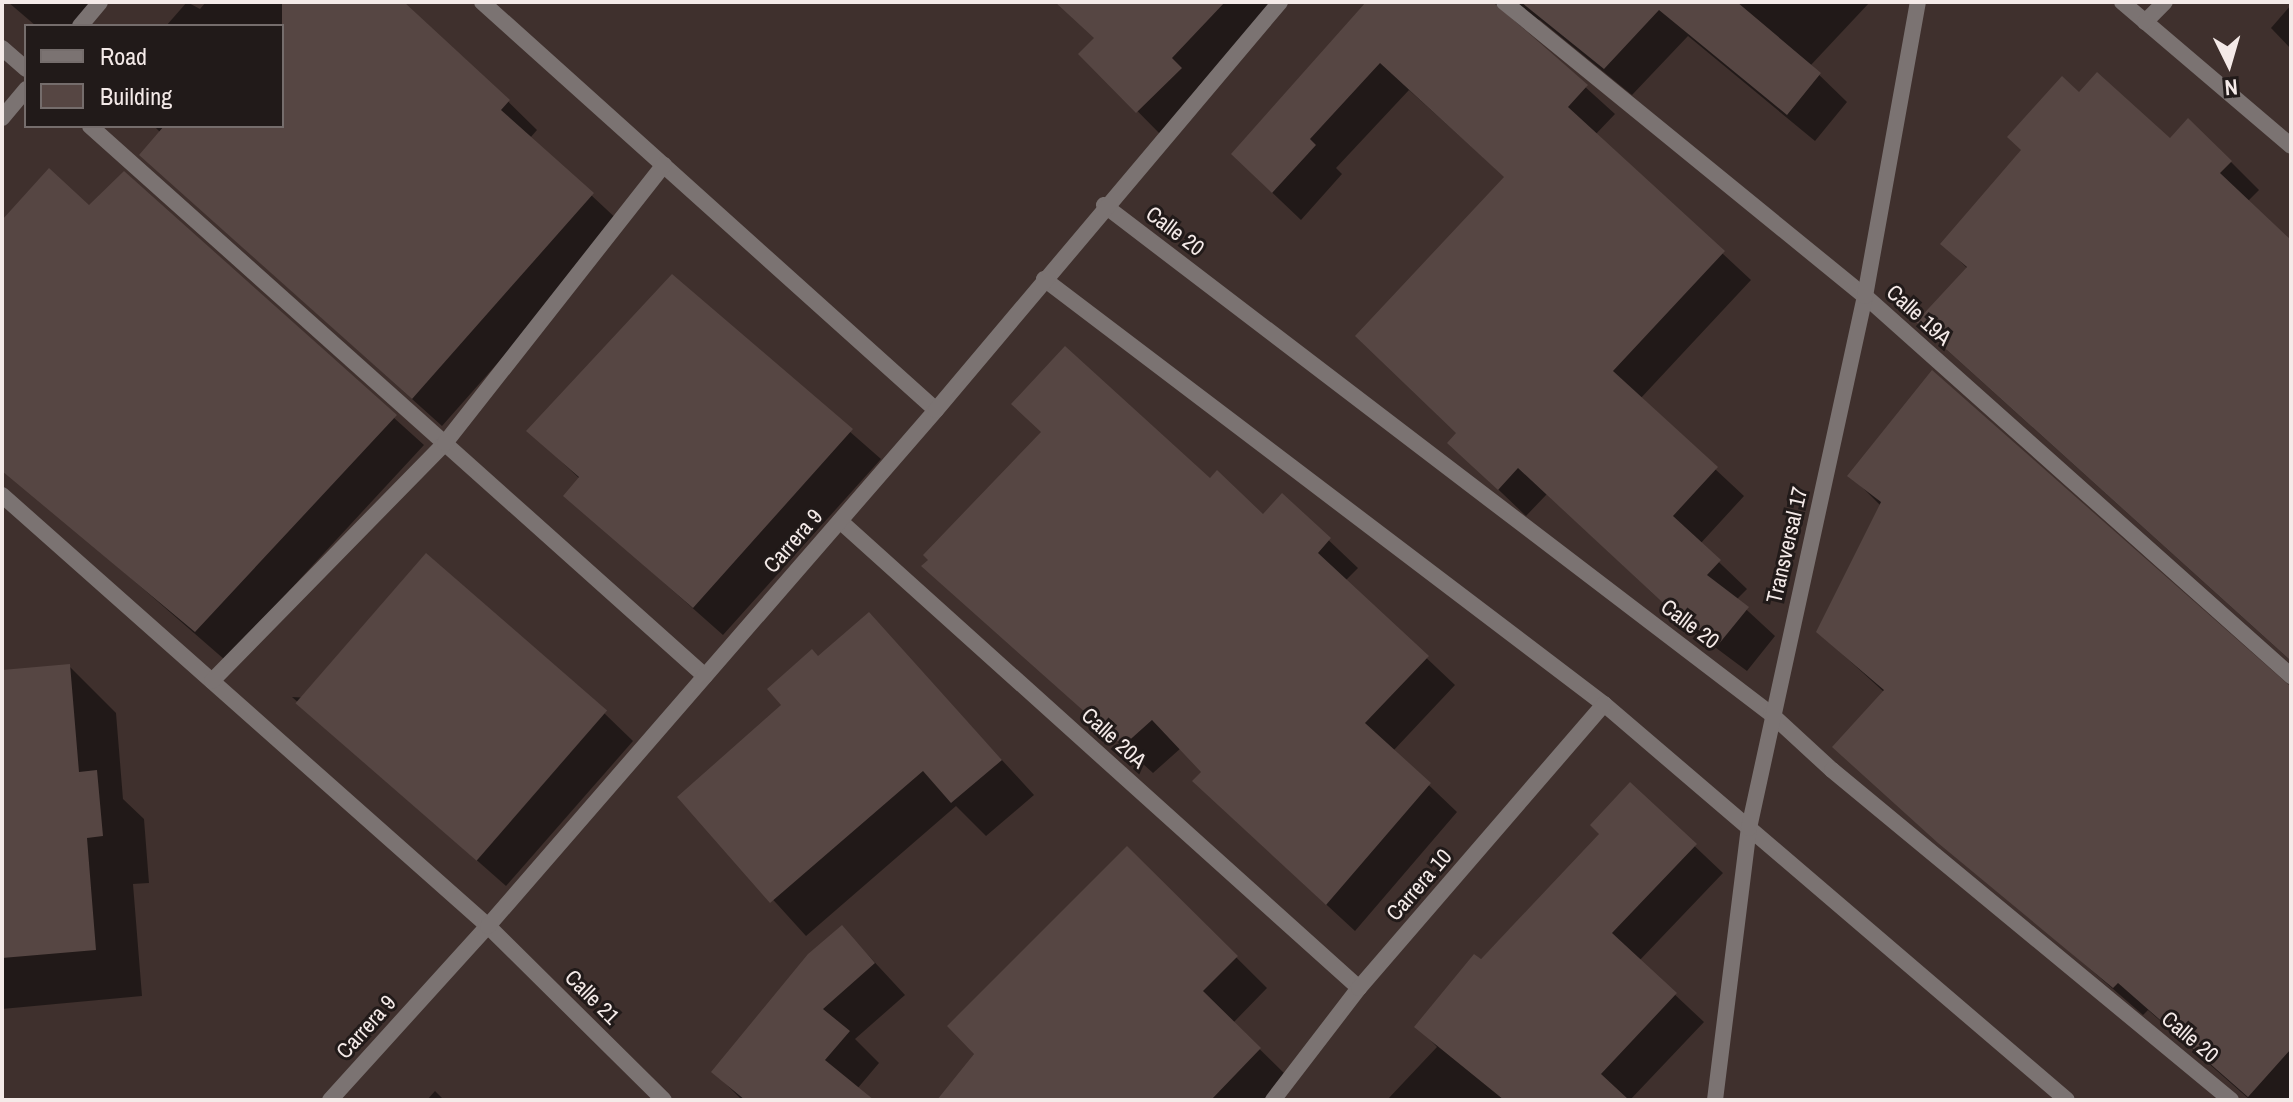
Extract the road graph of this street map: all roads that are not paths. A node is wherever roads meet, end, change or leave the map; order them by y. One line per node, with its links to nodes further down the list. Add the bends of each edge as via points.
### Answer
1 (100, 2): 9 (street)
2 (482, 2): 16 (street)
3 (1280, 2): 17 (street, Carrera 9)
4 (1504, 2): 19 (street, Calle 19A)
5 (1918, 2): 19 (street, Transversal 17)
6 (2122, 2): 8 (street)
7 (2165, 2): 8 (street)
8 (2145, 22): 15 (street)
9 (82, 24)
10 (2, 48): 11 (street)
11 (24, 67)
12 (24, 91): 13 (street)
13 (2, 118)
14 (92, 128): 21 (street)
15 (2291, 146)
16 (664, 165): 20 (street); 21 (street)
17 (1104, 205): 18 (street, Carrera 9); 28 (street, Calle 20)
18 (1044, 279): 20 (street, Carrera 9); 27 (street)
19 (1865, 296): 25 (street, Calle 19A); 28 (street, Transversal 17)
20 (936, 410): 23 (street, Carrera 9)
21 (445, 443): 24 (street); 26 (street)
22 (2, 495): 26 (street, Calle 21)
23 (840, 521): 24 (street, Carrera 9); 31 (street, Calle 20A)
24 (705, 676): 30 (street, Carrera 9)
25 (2291, 676)
26 (212, 681): 30 (street, Calle 21)
27 (1604, 704): 29 (street); 31 (street, Carrera 10)
28 (1771, 714): 29 (street, Transversal 17); 37 (street, Calle 20)
29 (1749, 828): 35 (street, Transversal 17); 36 (street)
30 (488, 926): 32 (street, Carrera 9); 33 (street, Calle 21)
31 (1359, 988): 34 (street, Carrera 10)
32 (330, 1100)
33 (664, 1100)
34 (1273, 1100)
35 (1715, 1100)
36 (2067, 1100)
37 (2231, 1100)

